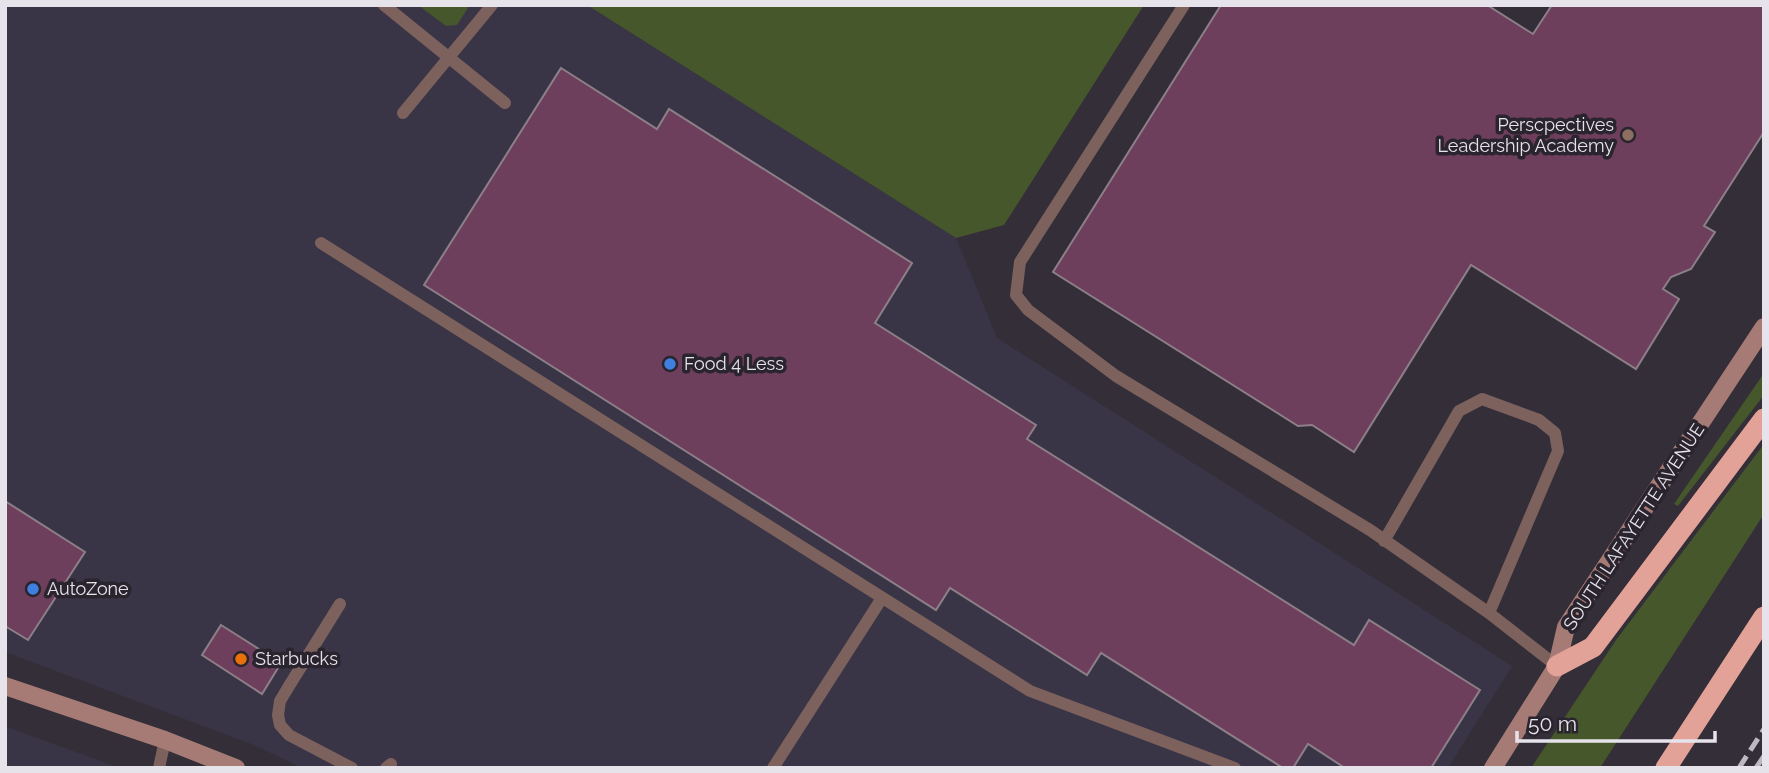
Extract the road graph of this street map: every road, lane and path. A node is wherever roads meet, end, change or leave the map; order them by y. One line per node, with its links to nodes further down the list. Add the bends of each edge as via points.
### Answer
1 (384, 5): 4 (lane)
2 (492, 5): 4 (lane)
3 (1184, 5): 10 (lane, via 1020,262 1016,295 1028,310 1116,376)
4 (449, 57): 5 (lane); 6 (lane)
5 (505, 103)
6 (403, 113)
7 (321, 243): 11 (lane)
8 (1764, 327): 15 (main road, SOUTH LAFAYETTE AVENUE, via 1566,627)
9 (1764, 419): 15 (highway, via 1594,647)
10 (1384, 541): 13 (lane); 13 (lane, via 1459,411 1482,399 1539,420 1555,433 1558,452)
11 (882, 598): 21 (lane); 22 (lane, via 1030,691)
12 (340, 604): 20 (lane, via 280,701 278,715 289,735)
13 (1489, 613): 15 (lane)
14 (1764, 617): 24 (highway)
15 (1557, 666): 23 (main road, SOUTH LAFAYETTE AVENUE)
16 (5, 686): 17 (main road)
17 (164, 740): 18 (lane); 19 (main road)
18 (159, 768)
19 (236, 768)
20 (352, 768)
21 (774, 768)
22 (1236, 768)
23 (1493, 768)
24 (1666, 768)

